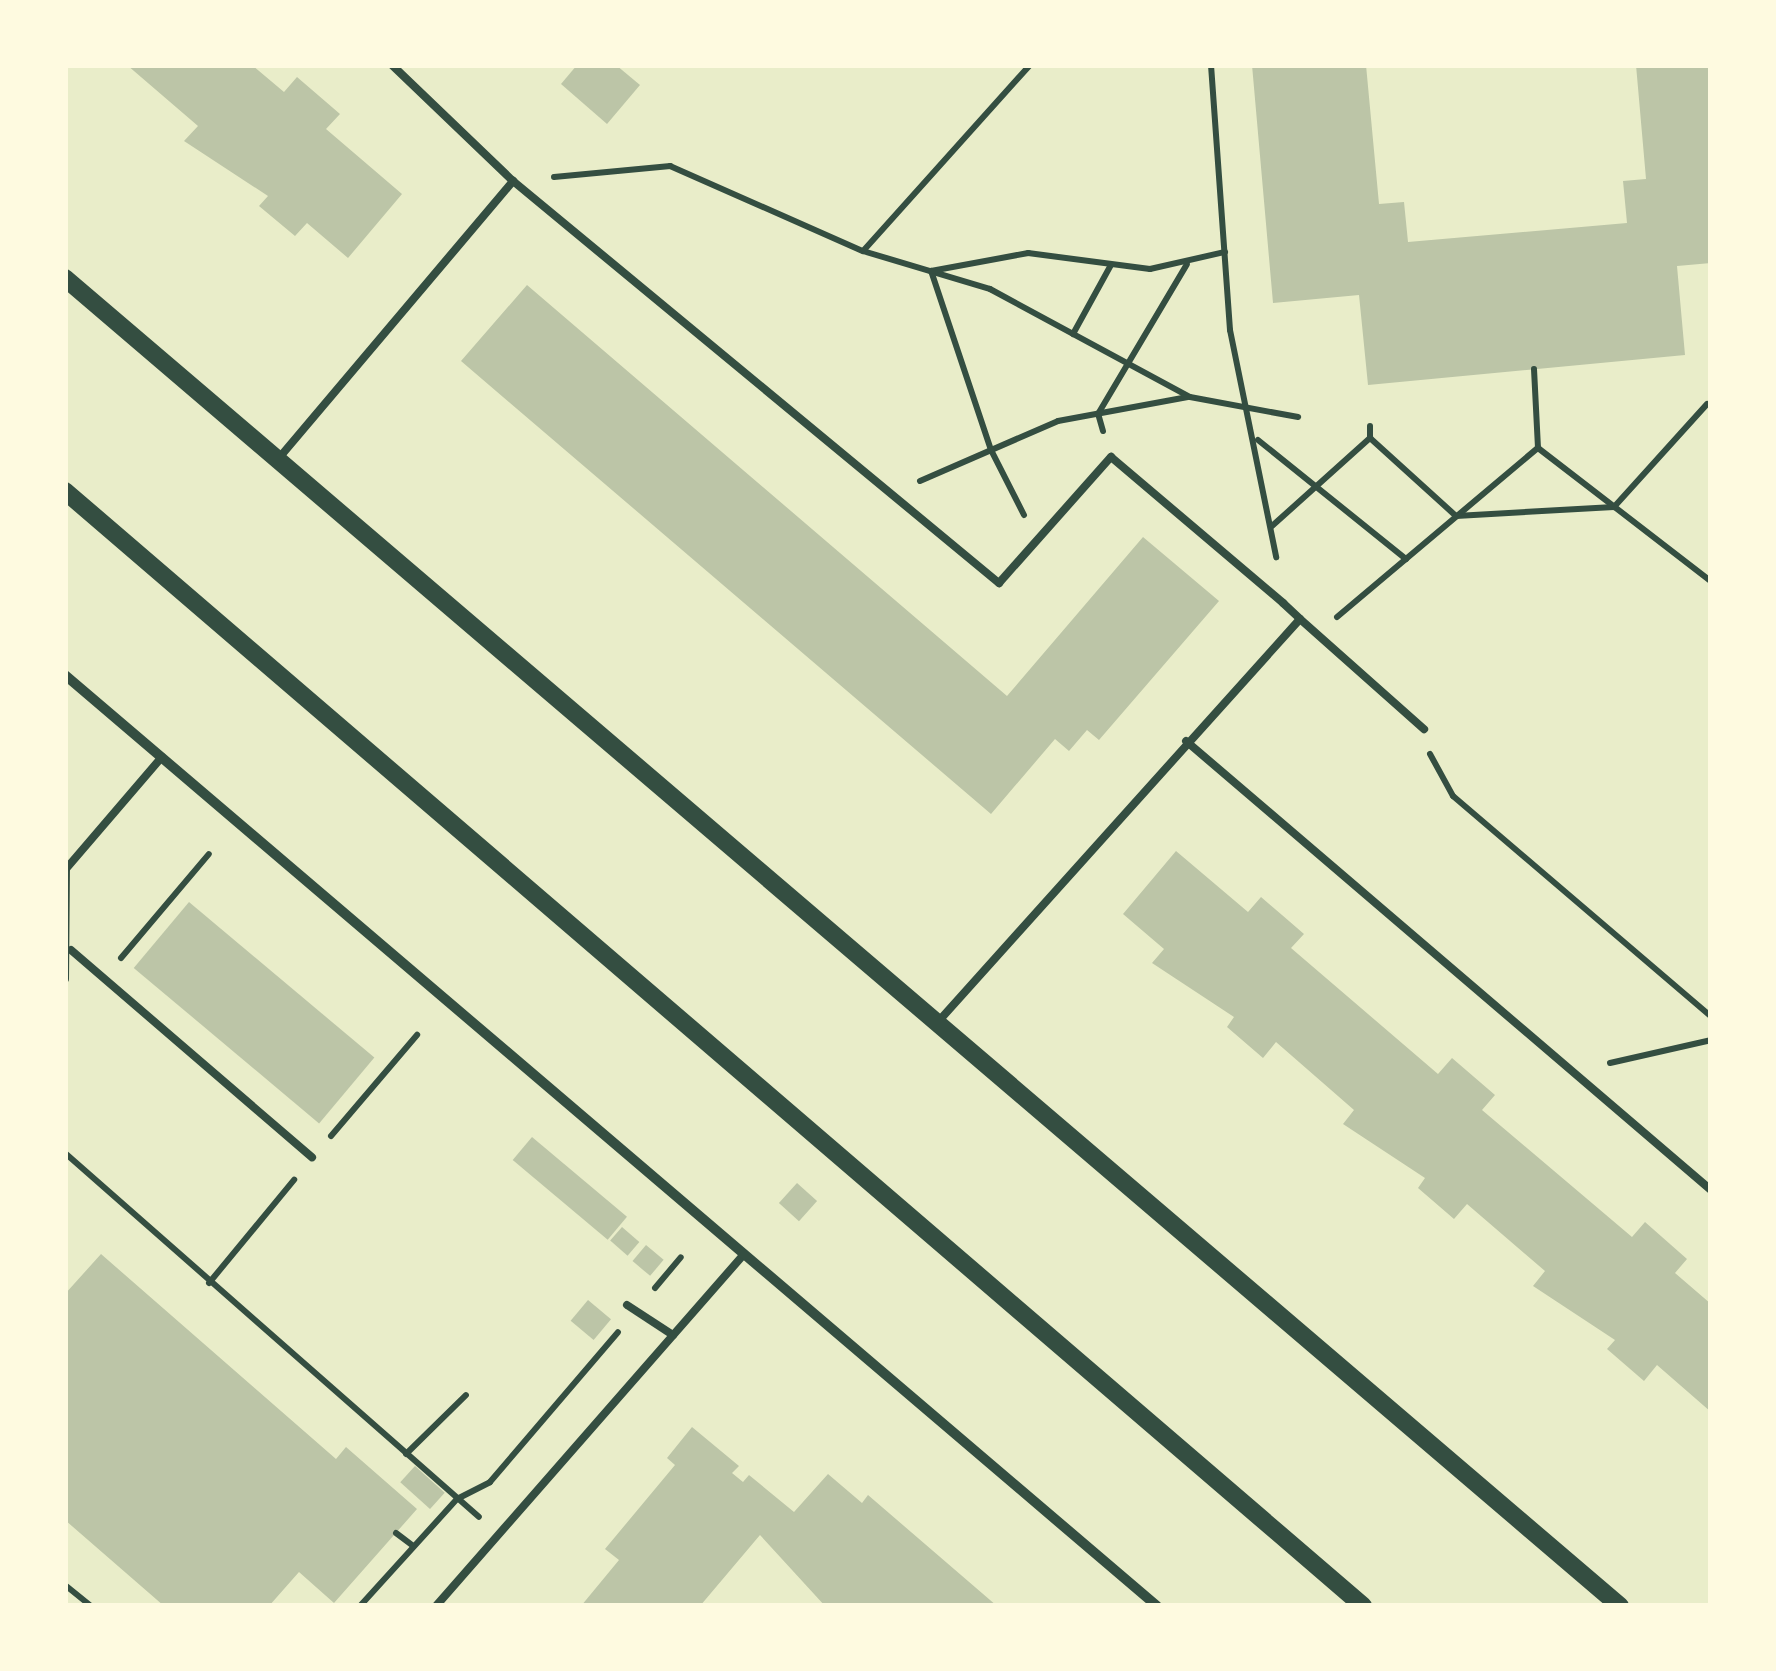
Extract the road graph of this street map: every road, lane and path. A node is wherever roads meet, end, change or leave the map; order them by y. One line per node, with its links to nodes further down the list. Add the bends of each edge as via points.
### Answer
1 (392, 65): 4 (lane)
2 (1030, 65): 5 (path)
3 (1211, 65): 6 (path)
4 (513, 181): 5 (path, via 670,166); 25 (lane); 28 (lane)
5 (864, 251): 9 (path)
6 (1225, 252): 7 (path); 17 (path, via 1230,330)
7 (1188, 263): 8 (path); 12 (path)
8 (1111, 265): 9 (path, via 1028,253); 11 (path)
9 (930, 271): 11 (path, via 990,289); 23 (path)
10 (65, 278): 25 (street)
11 (1074, 334): 12 (path)
12 (1126, 362): 14 (path); 16 (path)
13 (1534, 369): 22 (path)
14 (1190, 397): 16 (path); 17 (path)
15 (1707, 404): 29 (path)
16 (1098, 414): 23 (path); 24 (path)
17 (1254, 414): 18 (path); 21 (path)
18 (1298, 417)
19 (1370, 426): 20 (path)
20 (1370, 438): 26 (path); 30 (path)
21 (1257, 440): 26 (path); 31 (path)
22 (1538, 448): 29 (path); 30 (path)
23 (991, 450): 28 (path); 32 (path, via 1016,508)
24 (1111, 456): 32 (lane); 35 (lane)
25 (278, 460): 48 (street)
26 (1316, 487): 31 (path); 33 (path)
27 (65, 490): 72 (street)
28 (891, 494): 32 (lane, via 998,583)
29 (1614, 506): 30 (path); 34 (path)
30 (1456, 516): 33 (path)
31 (1271, 527): 35 (path)
32 (1043, 534)
33 (1406, 559): 37 (path)
34 (1711, 581)
35 (1283, 603): 36 (lane)
36 (1300, 619): 37 (lane); 40 (lane)
37 (1316, 634): 39 (lane)
38 (65, 675): 41 (street)
39 (1424, 728): 47 (path, via 1452,796)
40 (1186, 741): 48 (lane); 51 (lane)
41 (162, 757): 43 (lane); 55 (street)
42 (210, 854): 45 (path)
43 (66, 869): 44 (lane)
44 (71, 950): 45 (lane); 46 (lane)
45 (104, 978): 53 (lane)
46 (65, 979)
47 (1711, 1016)
48 (936, 1023): 73 (street)
49 (417, 1035): 53 (path)
50 (1711, 1040): 51 (path)
51 (1573, 1072): 54 (lane)
52 (65, 1154): 57 (path)
53 (312, 1157): 57 (path)
54 (1711, 1190)
55 (743, 1255): 60 (lane); 71 (street)
56 (681, 1257): 59 (path)
57 (209, 1283): 62 (path)
58 (627, 1306): 59 (lane)
59 (638, 1310): 60 (lane); 63 (path, via 490,1482)
60 (673, 1335): 65 (lane)
61 (466, 1395): 62 (path)
62 (406, 1454): 63 (path)
63 (457, 1498): 65 (path); 66 (path)
64 (396, 1532): 66 (path)
65 (499, 1533): 70 (lane)
66 (413, 1546): 69 (path)
67 (65, 1584): 68 (path)
68 (90, 1606)
69 (360, 1606)
70 (436, 1606)
71 (1157, 1606)
72 (1363, 1606)
73 (1620, 1606)

